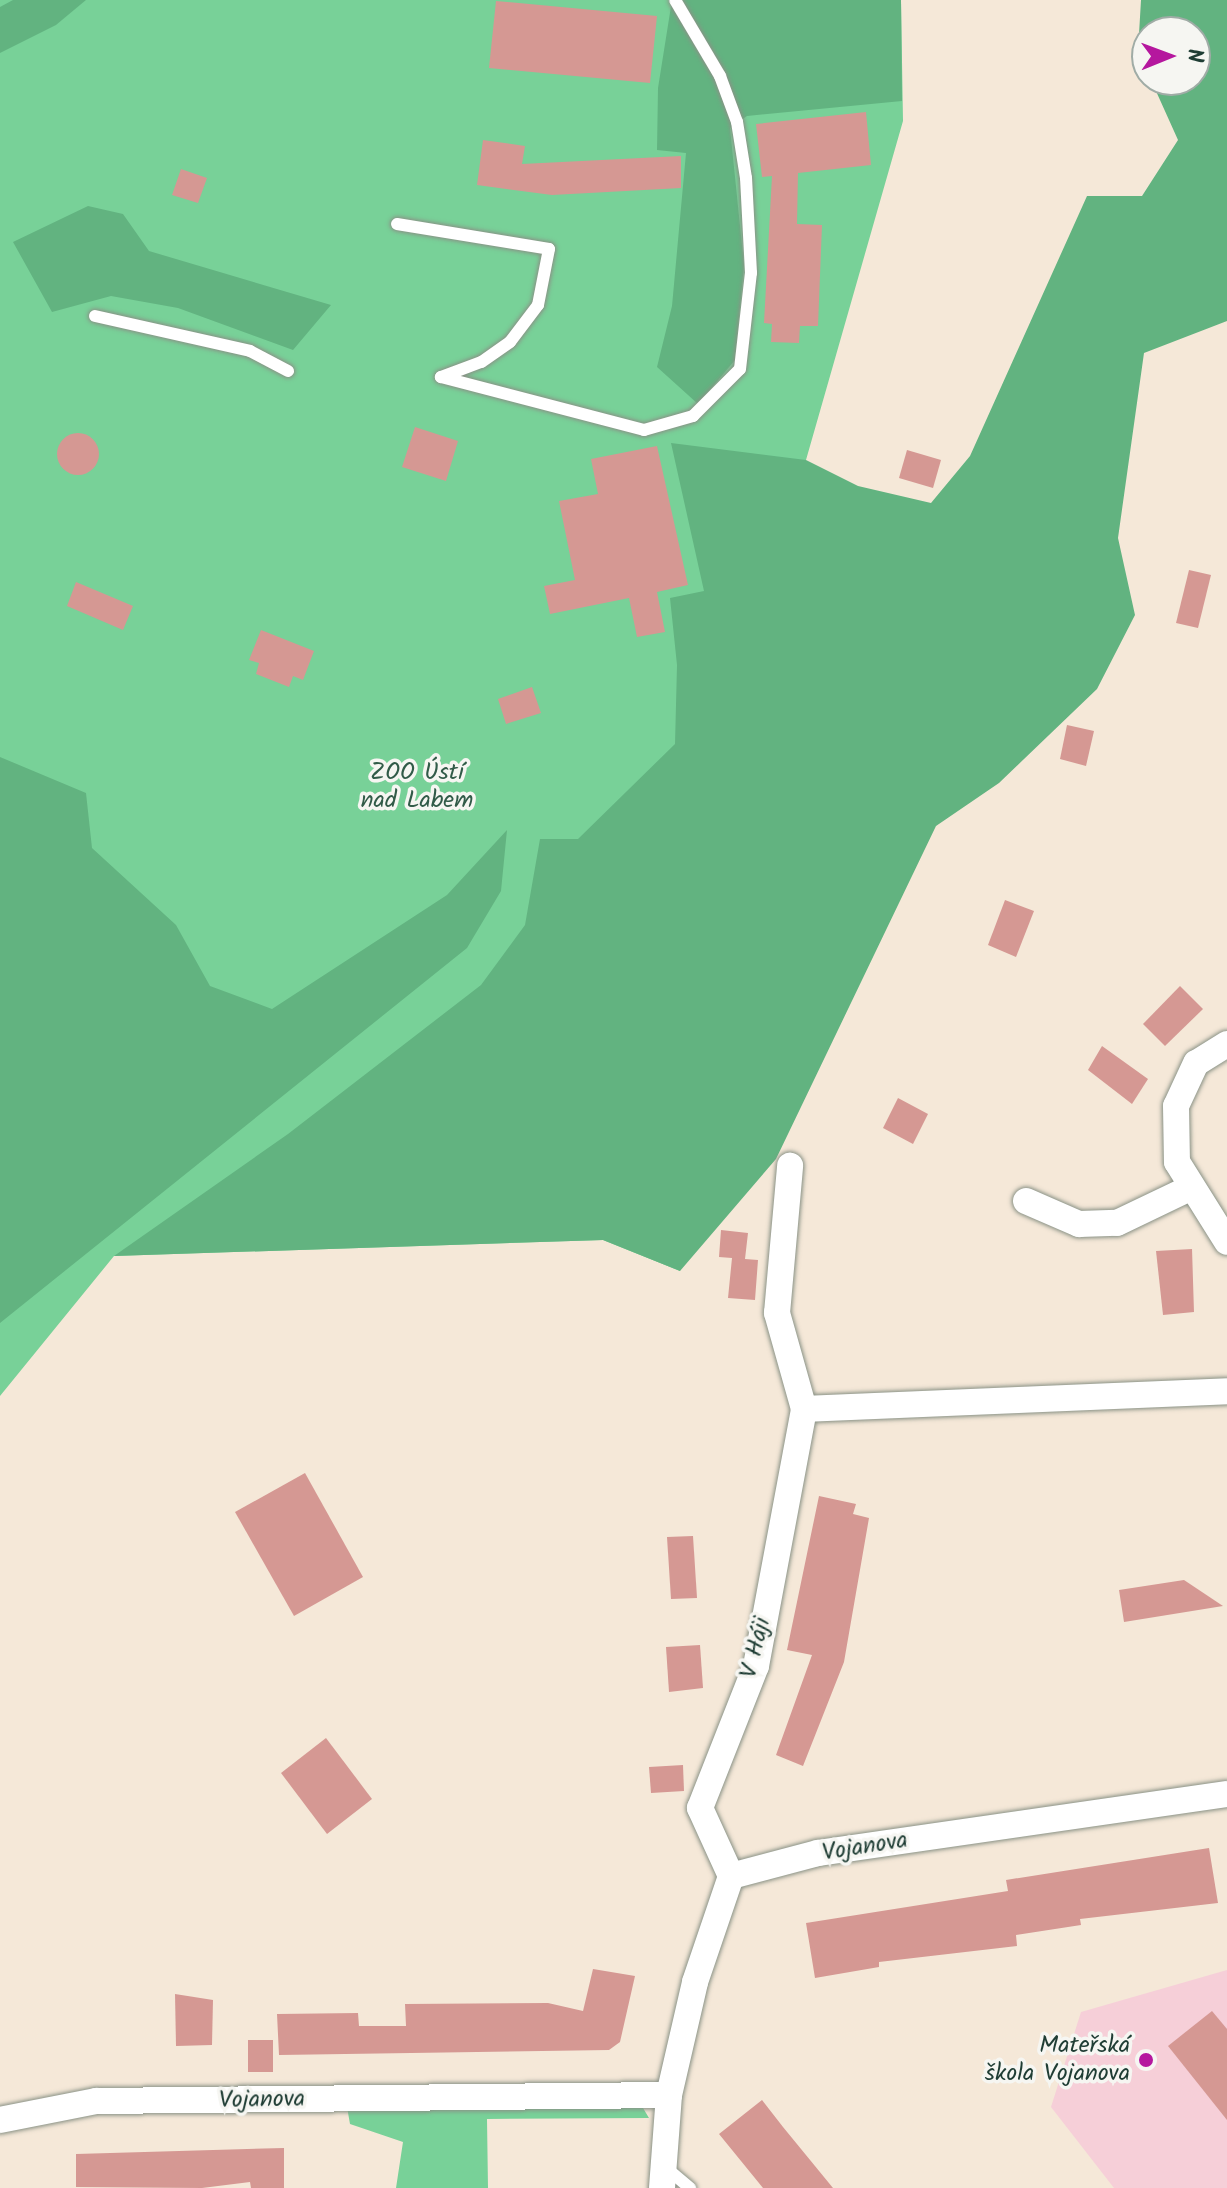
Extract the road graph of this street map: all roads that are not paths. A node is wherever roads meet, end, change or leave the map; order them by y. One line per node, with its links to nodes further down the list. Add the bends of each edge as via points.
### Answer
1 (675, 0): 2 (lane, via 720,76 737,122 751,273 740,369 693,416 644,430 441,377 481,362 510,342 538,305 549,249)
2 (397, 224)
3 (95, 316): 4 (lane, via 250,351)
4 (288, 371)
5 (1227, 1044): 7 (street, via 1196,1063 1176,1106 1177,1162)
6 (790, 1166): 11 (street, V Háji, via 777,1313)
7 (1192, 1187): 8 (street, via 1117,1223 1079,1224); 9 (street)
8 (1026, 1201)
9 (1227, 1242)
10 (1227, 1391): 11 (street)
11 (804, 1409): 13 (street, V Háji, via 756,1666 700,1808)
12 (1227, 1794): 13 (street, Vojanova, via 818,1853)
13 (731, 1876): 14 (street, via 695,1982)
14 (669, 2095): 15 (street, Vojanova, via 96,2101); 16 (street)
15 (0, 2120)
16 (664, 2178): 17 (lane)
17 (690, 2188)

